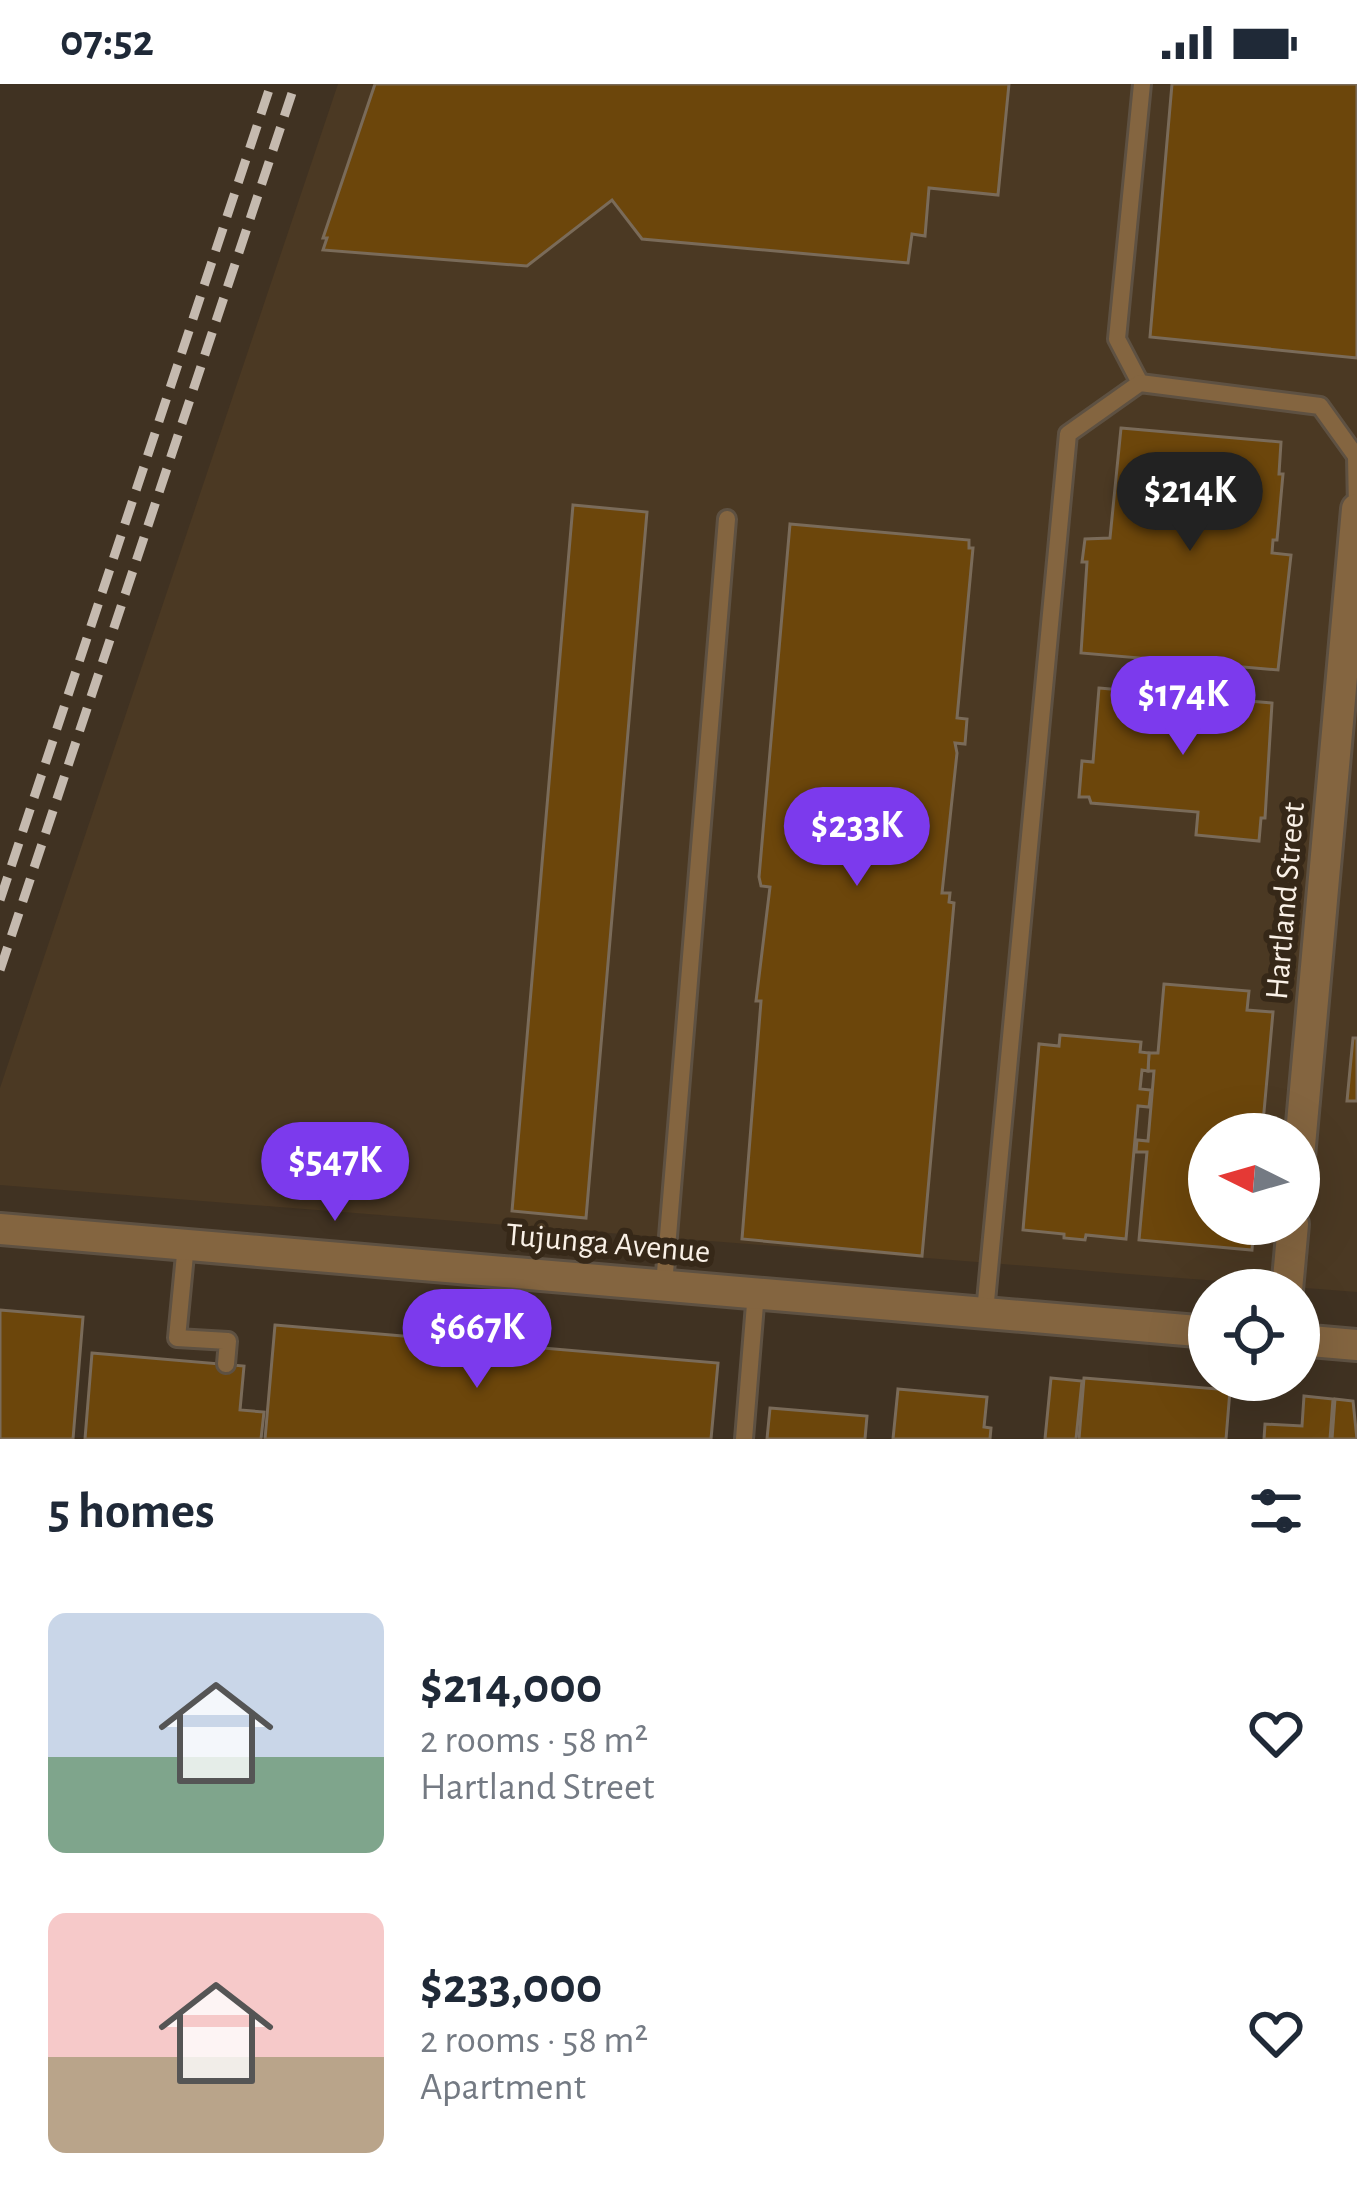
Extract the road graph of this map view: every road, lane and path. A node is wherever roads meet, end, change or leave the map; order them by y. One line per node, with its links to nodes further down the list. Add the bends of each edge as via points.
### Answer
1 (1142, 84): 2 (lane, via 1117,339)
2 (1140, 383): 3 (lane, via 1320,406 1356,456); 10 (lane, via 1068,434)
3 (1357, 508): 5 (street, Hartland Street)
4 (727, 519): 8 (lane)
5 (1303, 1113)
6 (0, 1229): 7 (street, Tujunga Avenue)
7 (186, 1244): 8 (street, Tujunga Avenue); 14 (lane, via 177,1338 228,1341)
8 (664, 1285): 9 (street, Tujunga Avenue)
9 (756, 1292): 10 (street, Tujunga Avenue); 15 (lane)
10 (986, 1312): 11 (street, Tujunga Avenue)
11 (1188, 1330)
12 (1320, 1342): 13 (street)
13 (1357, 1345)
14 (226, 1364)
15 (745, 1439)

